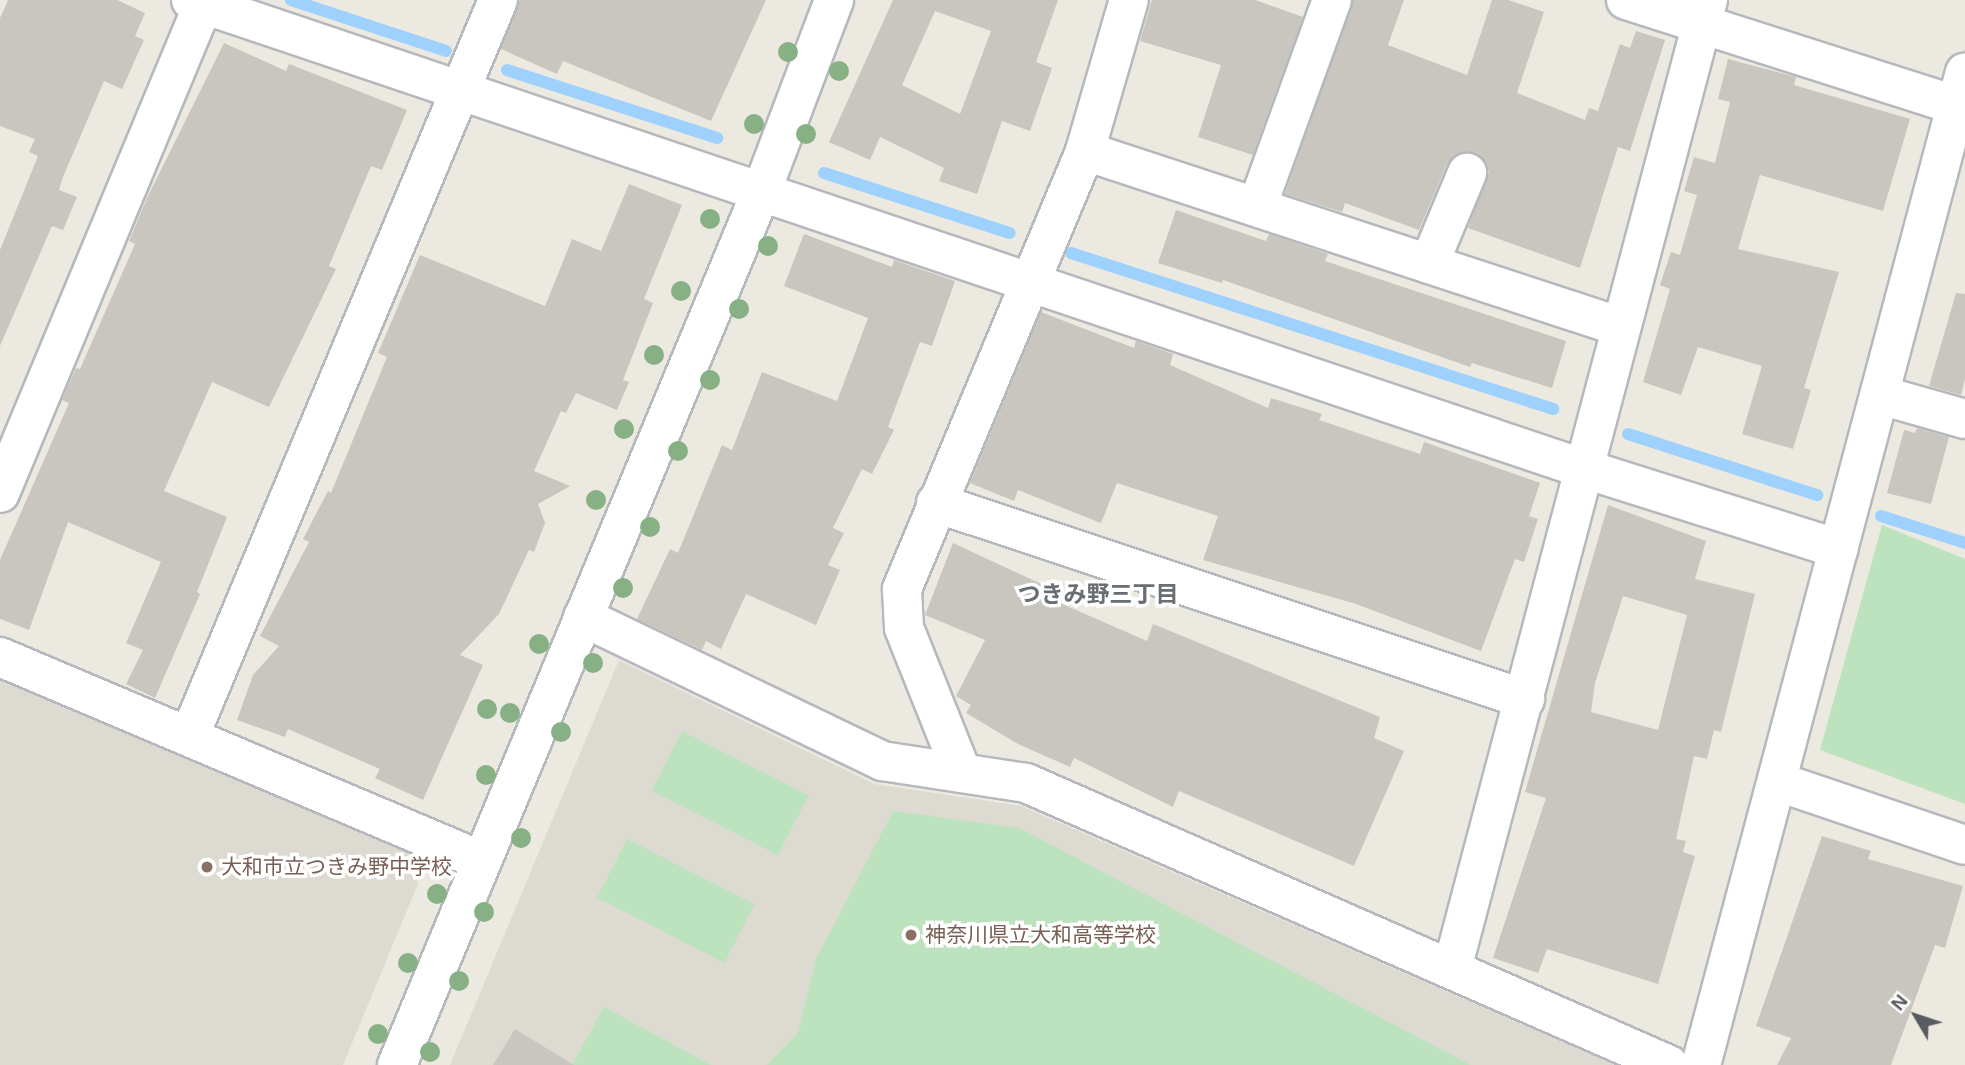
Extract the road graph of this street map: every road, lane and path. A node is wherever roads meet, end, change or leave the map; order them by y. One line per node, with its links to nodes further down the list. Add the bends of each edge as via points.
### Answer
1 (498, 0): 8 (street)
2 (834, 0): 12 (street)
3 (1129, 0): 10 (street)
4 (1332, 0): 13 (street)
5 (1626, 0): 7 (street)
6 (200, 1): 8 (street); 20 (street)
7 (1705, 12): 9 (street); 16 (street)
8 (460, 89): 12 (street); 26 (street)
9 (1962, 95): 17 (street)
10 (1085, 151): 13 (street); 15 (street)
11 (1467, 173): 14 (street)
12 (762, 190): 15 (street); 23 (street)
13 (1257, 207): 14 (street)
14 (1429, 264): 16 (street)
15 (1029, 279): 19 (street); 21 (street)
16 (1620, 327): 19 (street)
17 (1880, 395): 18 (street); 22 (street)
18 (1965, 419)
19 (1582, 468): 22 (street); 25 (street)
20 (0, 492)
21 (936, 503): 25 (street); 27 (street, via 902,589 901,611)
22 (1839, 549): 28 (street)
23 (583, 617): 27 (street, via 882,761); 30 (street)
24 (0, 657): 26 (street)
25 (1525, 699): 31 (street)
26 (189, 737): 30 (street)
27 (962, 773): 31 (street, via 1026,783)
28 (1779, 782): 29 (street); 34 (street)
29 (1965, 845)
30 (482, 861): 32 (street)
31 (1452, 969): 33 (street)
32 (397, 1065)
33 (1670, 1065)
34 (1701, 1065)

